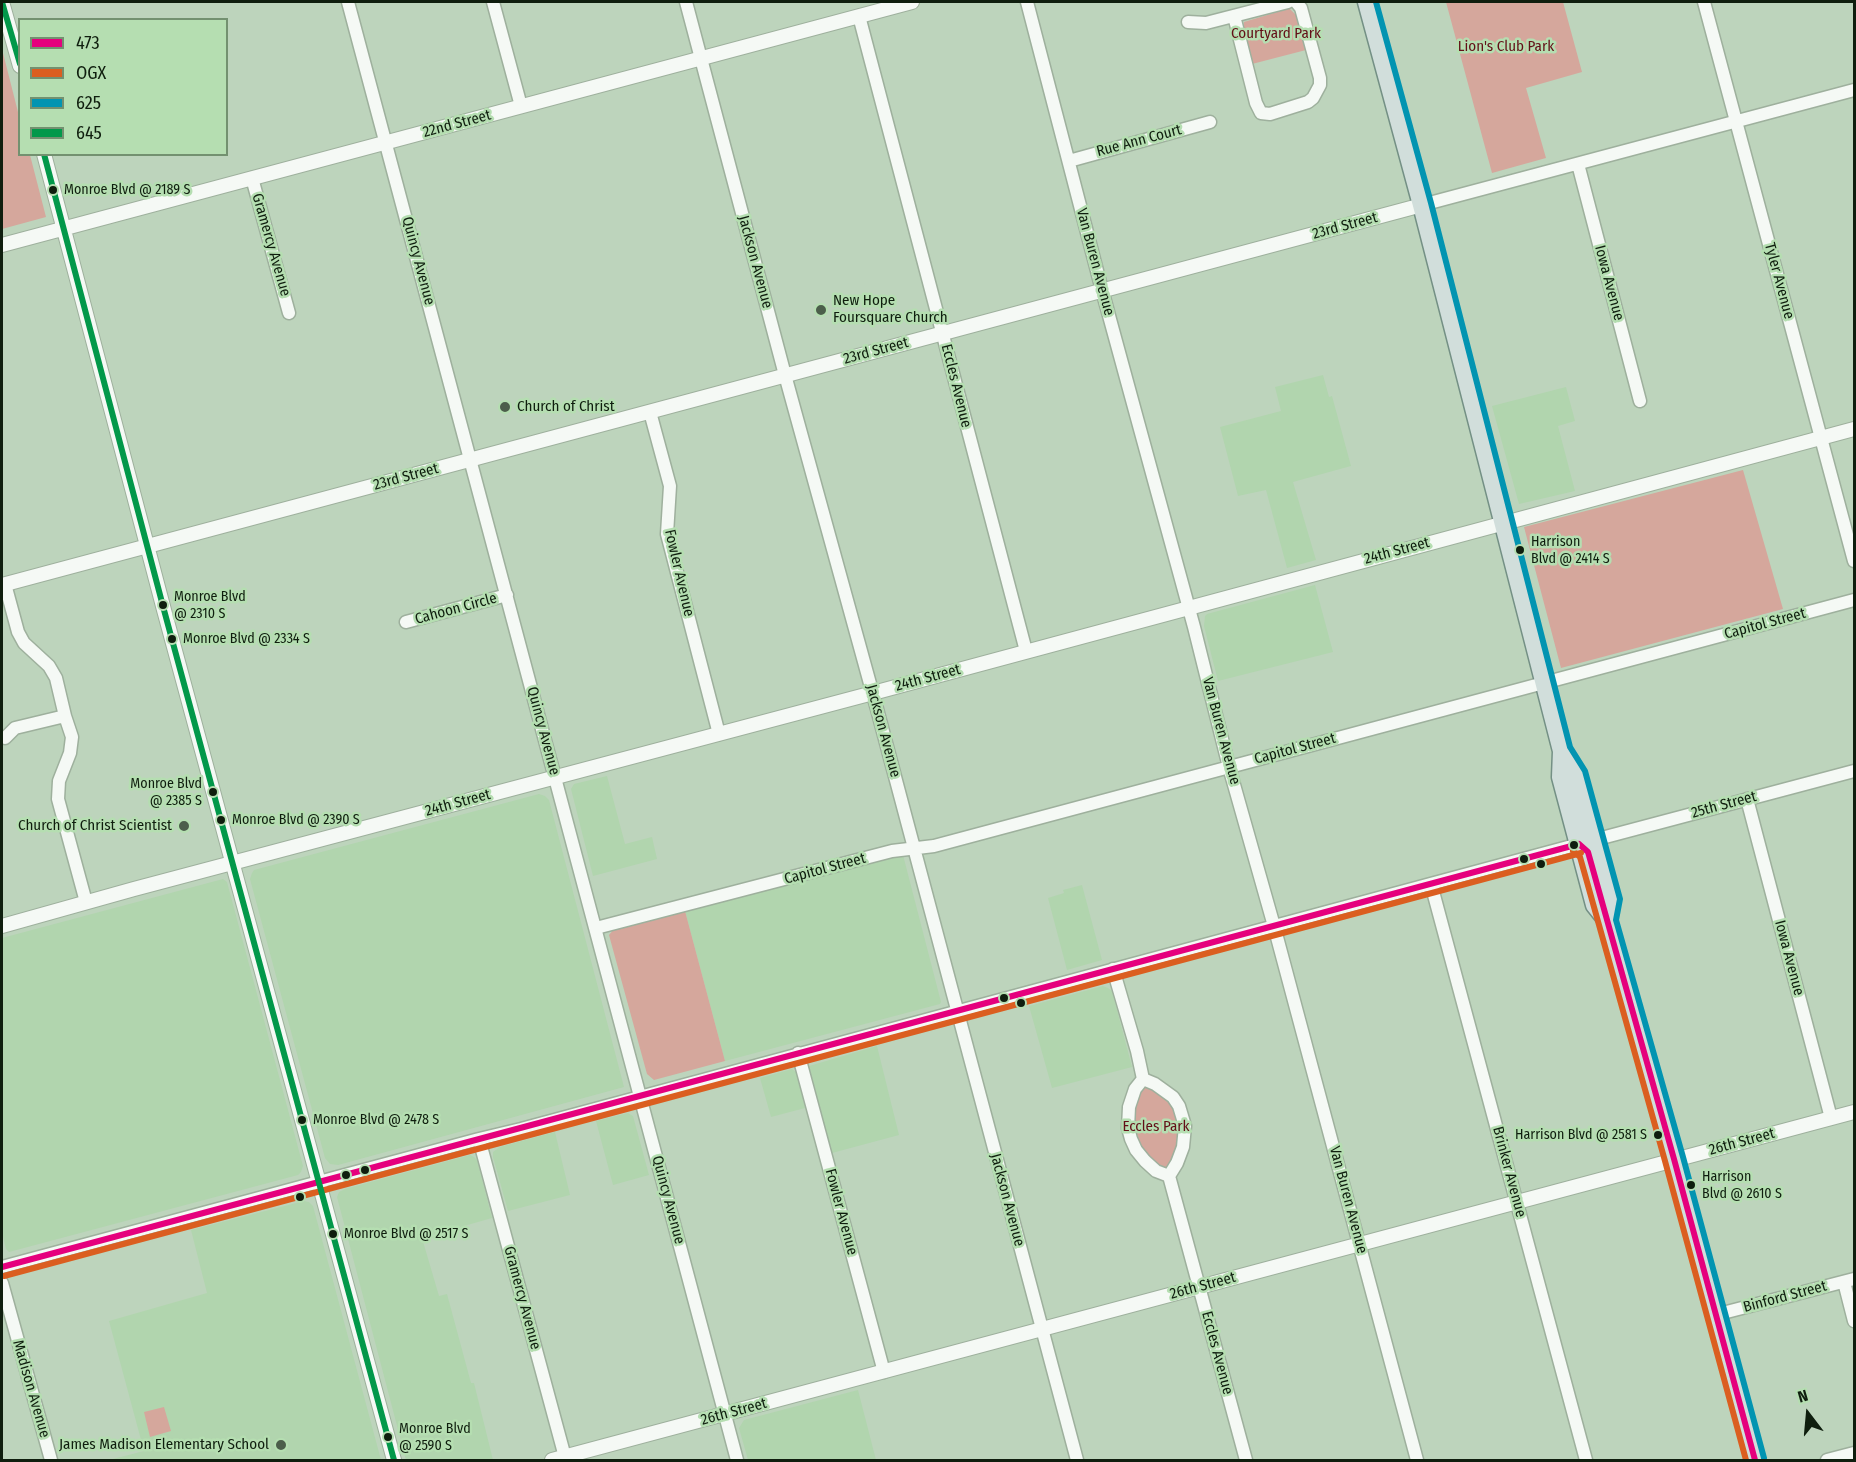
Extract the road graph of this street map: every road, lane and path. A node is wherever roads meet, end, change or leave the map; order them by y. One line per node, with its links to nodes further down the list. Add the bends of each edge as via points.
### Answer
1 (2, 2): 16 (street)
2 (348, 2): 21 (street, Quincy Avenue)
3 (493, 2): 18 (street)
4 (686, 2): 15 (street, Jackson Avenue)
5 (912, 2): 12 (street, 22nd Street)
6 (1027, 2): 23 (street, Van Buren Avenue)
7 (1288, 2): 11 (street)
8 (1296, 2): 13 (street, via 1301,8 1320,85 1308,102 1270,114 1261,113 1256,103)
9 (1367, 2): 26 (main road)
10 (1704, 2): 20 (street, Tyler Avenue)
11 (1268, 4): 13 (street)
12 (859, 16): 15 (street, 22nd Street); 31 (street, Eccles Avenue)
13 (1234, 16): 14 (street, via 1206,23)
14 (1188, 22)
15 (701, 57): 18 (street, 22nd Street); 32 (street, Jackson Avenue)
16 (18, 59)
17 (1854, 90): 20 (street, 23rd Street)
18 (521, 106): 21 (street, 22nd Street)
19 (1210, 122): 23 (street, Rue Ann Court)
20 (1736, 122): 24 (street, 23rd Street); 36 (street, Tyler Avenue)
21 (386, 142): 25 (street, 22nd Street); 37 (street, Quincy Avenue)
22 (45, 156): 27 (street)
23 (1069, 161): 29 (street, Van Buren Avenue)
24 (1578, 164): 26 (street, 23rd Street); 33 (street, Iowa Avenue)
25 (252, 178): 27 (street, 22nd Street); 30 (street, Gramercy Avenue)
26 (1422, 206): 29 (street, 23rd Street); 38 (main road)
27 (64, 228): 28 (street, 22nd Street); 39 (street)
28 (2, 245)
29 (1102, 290): 31 (street, 23rd Street); 44 (street, Van Buren Avenue)
30 (289, 313)
31 (944, 333): 32 (street, 23rd Street); 46 (street, Eccles Avenue)
32 (785, 375): 34 (street, 23rd Street); 48 (street, Jackson Avenue)
33 (1640, 401)
34 (650, 411): 37 (street, 23rd Street); 50 (street, Fowler Avenue, via 670,486 666,534)
35 (1854, 429): 36 (street, 24th Street)
36 (1821, 438): 38 (street, 24th Street); 40 (street, Tyler Avenue)
37 (471, 459): 39 (street, 23rd Street); 42 (street, Quincy Avenue)
38 (1504, 523): 44 (street, 24th Street); 47 (main road)
39 (147, 546): 41 (street, 23rd Street); 58 (street)
40 (1854, 561)
41 (3, 584): 49 (street, via 24,643 56,678)
42 (507, 595): 45 (street, Cahoon Circle); 54 (street, Quincy Avenue)
43 (1854, 600): 47 (street, Capitol Street)
44 (1189, 608): 46 (street, 24th Street); 52 (street, Van Buren Avenue)
45 (406, 622)
46 (1026, 651): 48 (street, 24th Street)
47 (1544, 682): 52 (street, Capitol Street); 56 (main road, via 1562,751 1561,777)
48 (873, 693): 50 (street, 24th Street); 57 (street, Jackson Avenue)
49 (65, 716): 51 (street, via 15,728); 60 (street, via 72,737 58,798)
50 (720, 734): 54 (street, 24th Street)
51 (5, 738)
52 (1229, 767): 57 (street, Capitol Street, via 934,846); 62 (street, Van Buren Avenue)
53 (1854, 771): 55 (street, 25th Street)
54 (555, 777): 58 (street, 24th Street); 63 (street, Quincy Avenue)
55 (1747, 799): 56 (street, 25th Street); 70 (street, Iowa Avenue)
56 (1587, 842): 59 (street, 25th Street); 72 (main road, via 1611,901 1607,920)
57 (914, 847): 63 (street, Capitol Street); 65 (street, Jackson Avenue)
58 (233, 862): 60 (street, 24th Street); 74 (street)
59 (1431, 884): 62 (street, 25th Street); 75 (street, Brinker Avenue)
60 (86, 902): 61 (street, 24th Street)
61 (2, 926)
62 (1274, 926): 64 (street, 25th Street); 76 (street, Van Buren Avenue)
63 (596, 928): 68 (street, Quincy Avenue)
64 (1113, 969): 65 (street, 25th Street); 67 (street)
65 (958, 1011): 66 (street, 25th Street); 83 (street, Jackson Avenue)
66 (798, 1053): 68 (street, 25th Street); 84 (street, Fowler Avenue)
67 (1143, 1079): 73 (street, via 1129,1107 1128,1128 1145,1161); 73 (street, via 1173,1097 1185,1126 1183,1147)
68 (640, 1095): 71 (street, 25th Street); 85 (street, Quincy Avenue)
69 (1854, 1112): 70 (street, 26th Street)
70 (1831, 1118): 72 (street, 26th Street)
71 (479, 1139): 74 (street, 25th Street); 87 (street, Gramercy Avenue)
72 (1674, 1160): 75 (street, 26th Street); 81 (main road)
73 (1169, 1176): 80 (street, Eccles Avenue)
74 (319, 1182): 77 (street, 25th Street); 89 (street)
75 (1517, 1202): 76 (street, 26th Street); 94 (street, Brinker Avenue)
76 (1359, 1244): 80 (street, 26th Street); 93 (street, Van Buren Avenue)
77 (2, 1267)
78 (1849, 1280): 81 (street, Binford Street); 82 (street)
79 (2, 1283): 88 (street, Madison Avenue)
80 (1199, 1287): 83 (street, 26th Street); 92 (street, Eccles Avenue)
81 (1715, 1315): 95 (main road)
82 (1854, 1321)
83 (1041, 1330): 84 (street, 26th Street); 91 (street, Jackson Avenue)
84 (884, 1372): 85 (street, 26th Street)
85 (725, 1414): 87 (street, 26th Street); 90 (street, Quincy Avenue)
86 (1854, 1453): 96 (street)
87 (566, 1458)
88 (51, 1461)
89 (394, 1461)
90 (737, 1461)
91 (1077, 1461)
92 (1246, 1461)
93 (1418, 1461)
94 (1586, 1461)
95 (1755, 1461)
96 (1827, 1461)

